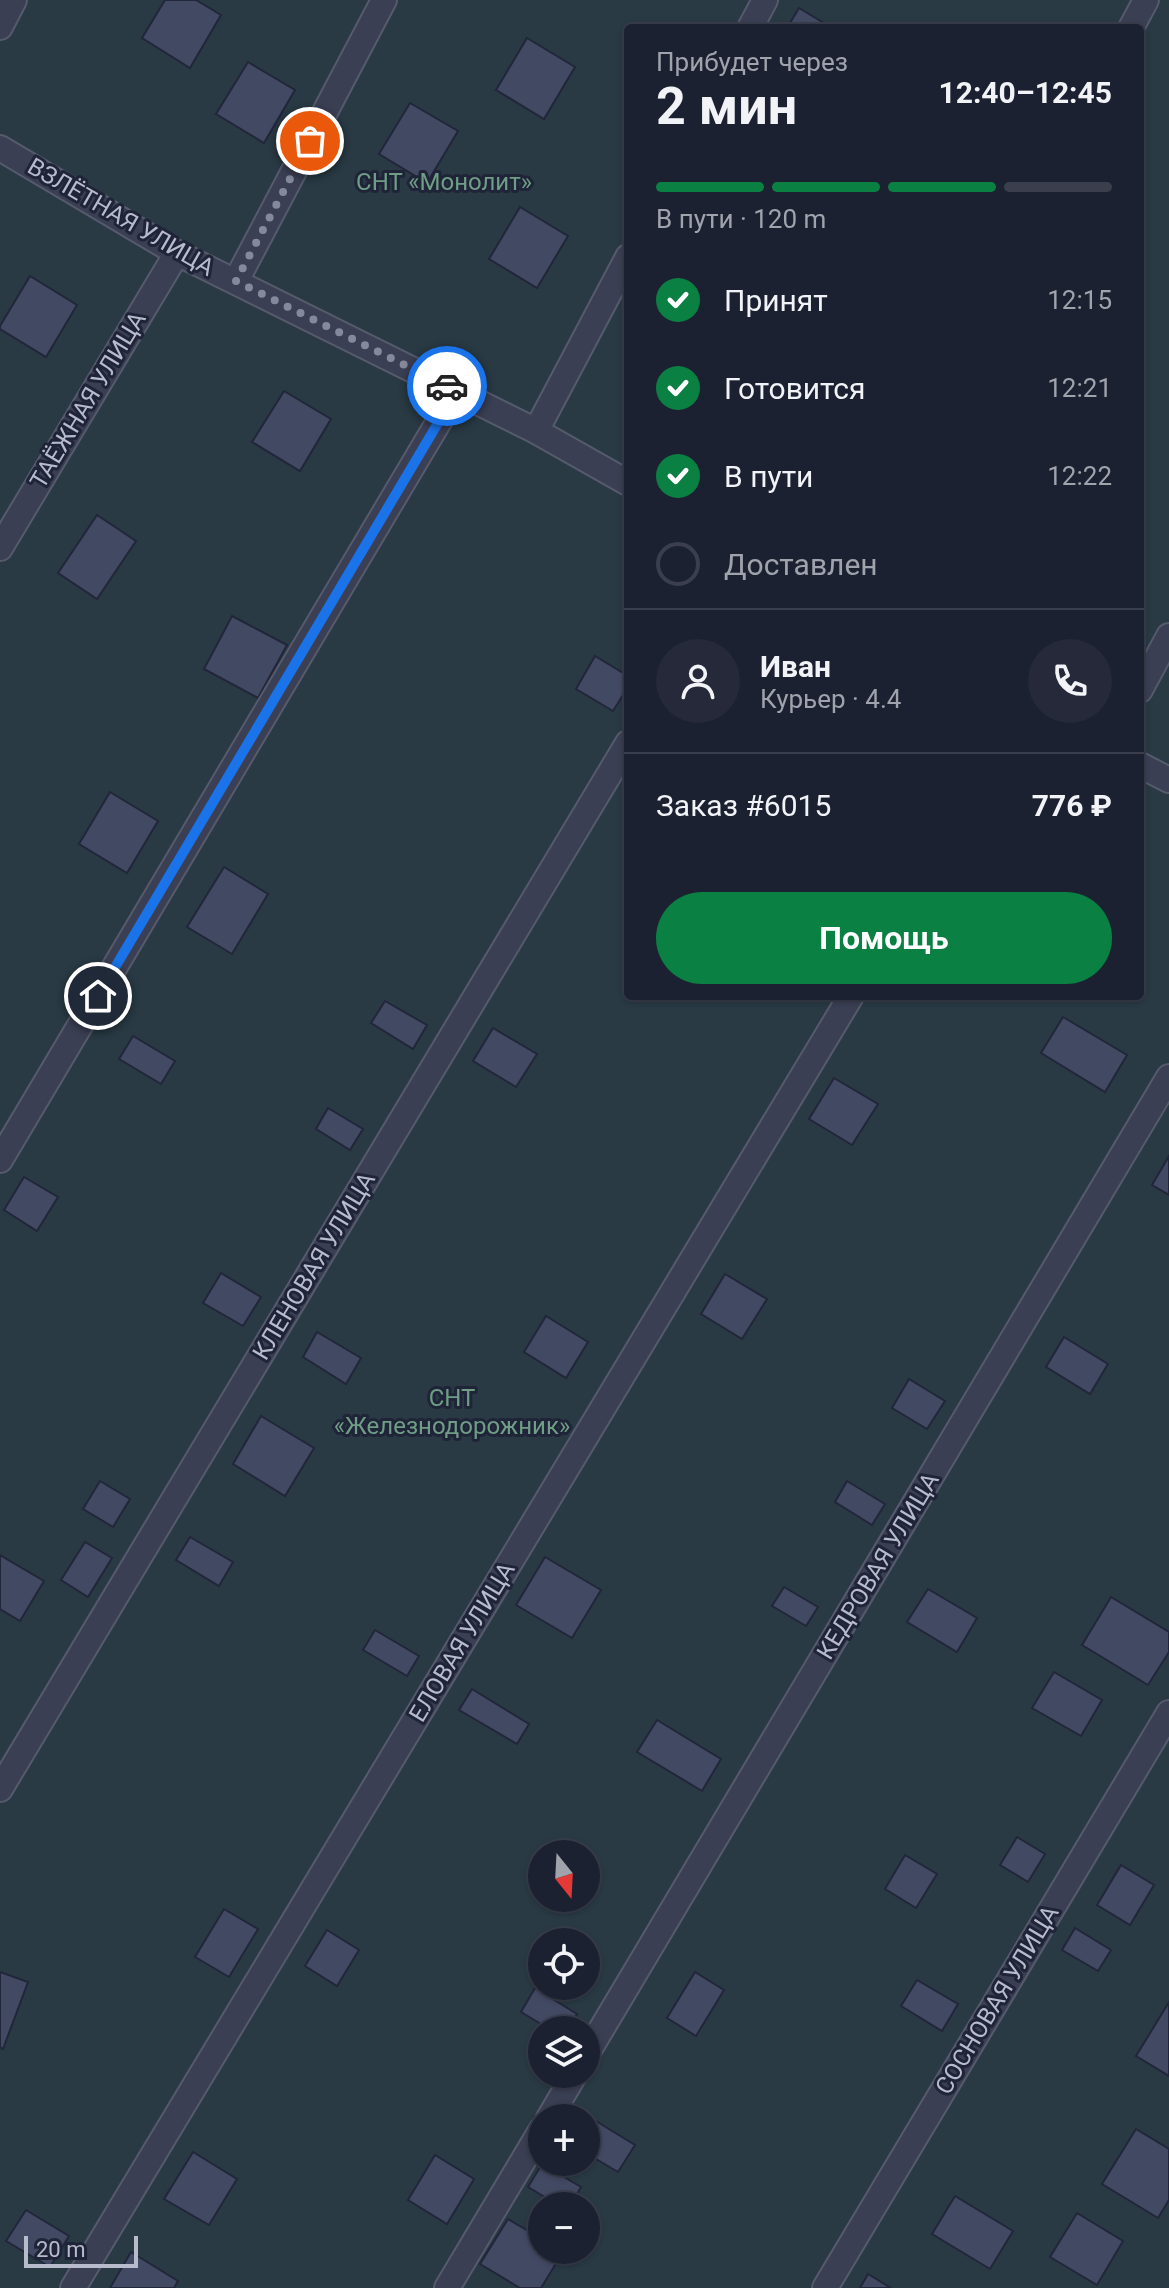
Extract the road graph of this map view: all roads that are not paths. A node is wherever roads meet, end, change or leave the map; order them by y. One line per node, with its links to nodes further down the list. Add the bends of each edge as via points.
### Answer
1 (14, 0): 7 (street)
2 (384, 0): 11 (street)
3 (765, 0): 5 (street)
4 (1146, 0): 6 (street)
5 (752, 24)
6 (1133, 24)
7 (0, 27)
8 (0, 148): 9 (street, ВЗЛЁТНАЯ УЛИЦА)
9 (177, 253): 11 (street, ВЗЛЁТНАЯ УЛИЦА); 15 (street, ТАЁЖНАЯ УЛИЦА)
10 (624, 265): 13 (street)
11 (236, 281): 12 (street, ВЗЛЁТНАЯ УЛИЦА)
12 (457, 391): 13 (street, ВЗЛЁТНАЯ УЛИЦА); 23 (street)
13 (536, 431): 14 (street, ВЗЛЁТНАЯ УЛИЦА)
14 (624, 481)
15 (0, 548)
16 (1169, 636): 17 (street)
17 (1144, 683)
18 (624, 750): 25 (street, КЛЕНОВАЯ УЛИЦА)
19 (1144, 767): 20 (street)
20 (1169, 780)
21 (849, 1000): 28 (street, ЕЛОВАЯ УЛИЦА)
22 (1169, 1077): 26 (street, КЕДРОВАЯ УЛИЦА)
23 (0, 1160)
24 (1169, 1713): 30 (street, СОСНОВАЯ УЛИЦА)
25 (0, 1789)
26 (600, 2032)
27 (528, 2152): 29 (street)
28 (73, 2288)
29 (447, 2288)
30 (825, 2288)

